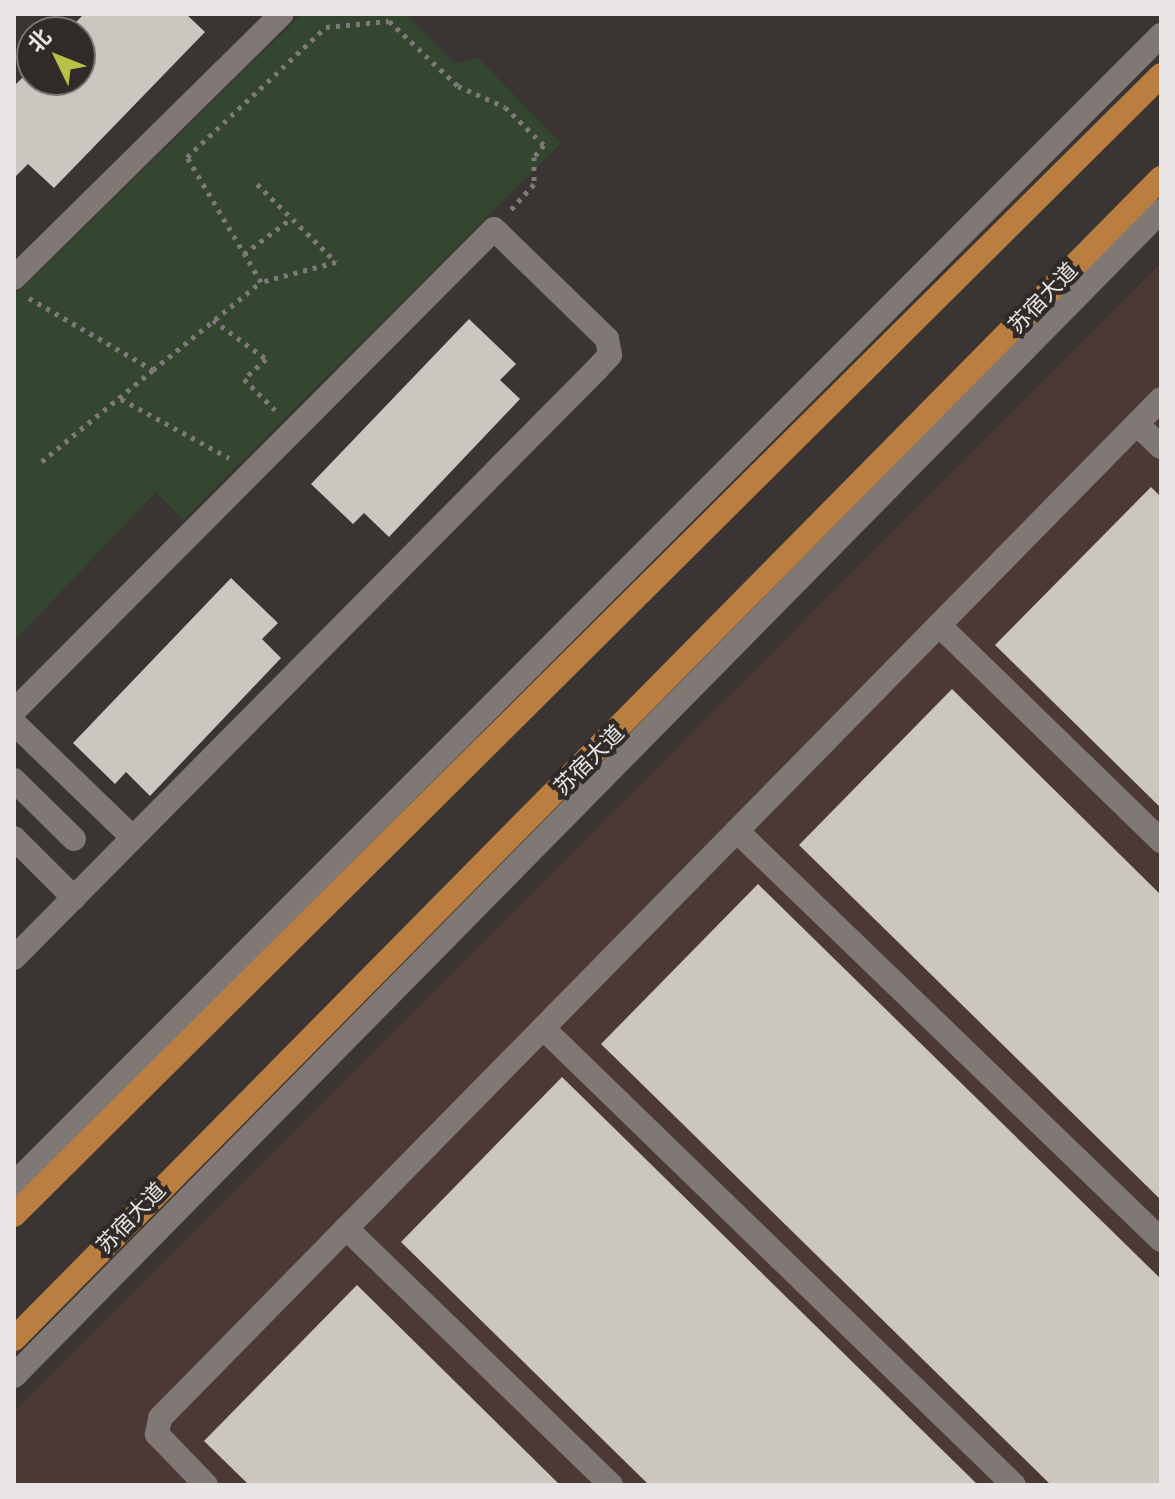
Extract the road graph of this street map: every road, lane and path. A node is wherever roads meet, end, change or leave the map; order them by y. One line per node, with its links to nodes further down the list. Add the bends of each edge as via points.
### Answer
1 (282, 14): 10 (lane)
2 (1161, 35): 34 (lane)
3 (1161, 75): 35 (main road)
4 (1161, 178): 38 (main road, 苏宿大道)
5 (257, 184): 7 (path)
6 (1161, 211): 39 (lane)
7 (292, 218): 9 (path); 11 (path, via 336,262)
8 (494, 229): 9 (path, via 534,184 534,157 544,145 505,107 458,86 389,21 345,20 312,34 187,157); 18 (lane); 28 (lane, via 607,339 610,355)
9 (244, 254): 11 (path)
10 (14, 278)
11 (261, 282): 13 (path)
12 (14, 289): 14 (path)
13 (213, 320): 14 (path); 18 (path, via 266,359 244,379)
14 (153, 370): 15 (path)
15 (121, 399): 20 (path); 21 (path)
16 (1161, 399): 17 (lane)
17 (1137, 424): 19 (lane); 22 (lane)
18 (295, 429): 21 (lane)
19 (1161, 447)
20 (41, 462)
21 (253, 471): 23 (lane)
22 (939, 625): 26 (lane); 30 (lane)
23 (14, 711)
24 (14, 723): 28 (lane)
25 (14, 780): 29 (lane)
26 (737, 831): 33 (lane); 37 (lane)
27 (14, 838): 31 (lane)
28 (133, 838): 31 (lane)
29 (74, 839)
30 (1161, 841)
31 (74, 898): 32 (lane)
32 (14, 958)
33 (543, 1028): 36 (lane); 42 (lane)
34 (14, 1184)
35 (14, 1215)
36 (346, 1228): 40 (lane, via 160,1418 157,1434); 41 (lane)
37 (1161, 1240)
38 (14, 1339)
39 (14, 1376)
40 (206, 1485)
41 (611, 1485)
42 (1014, 1485)

